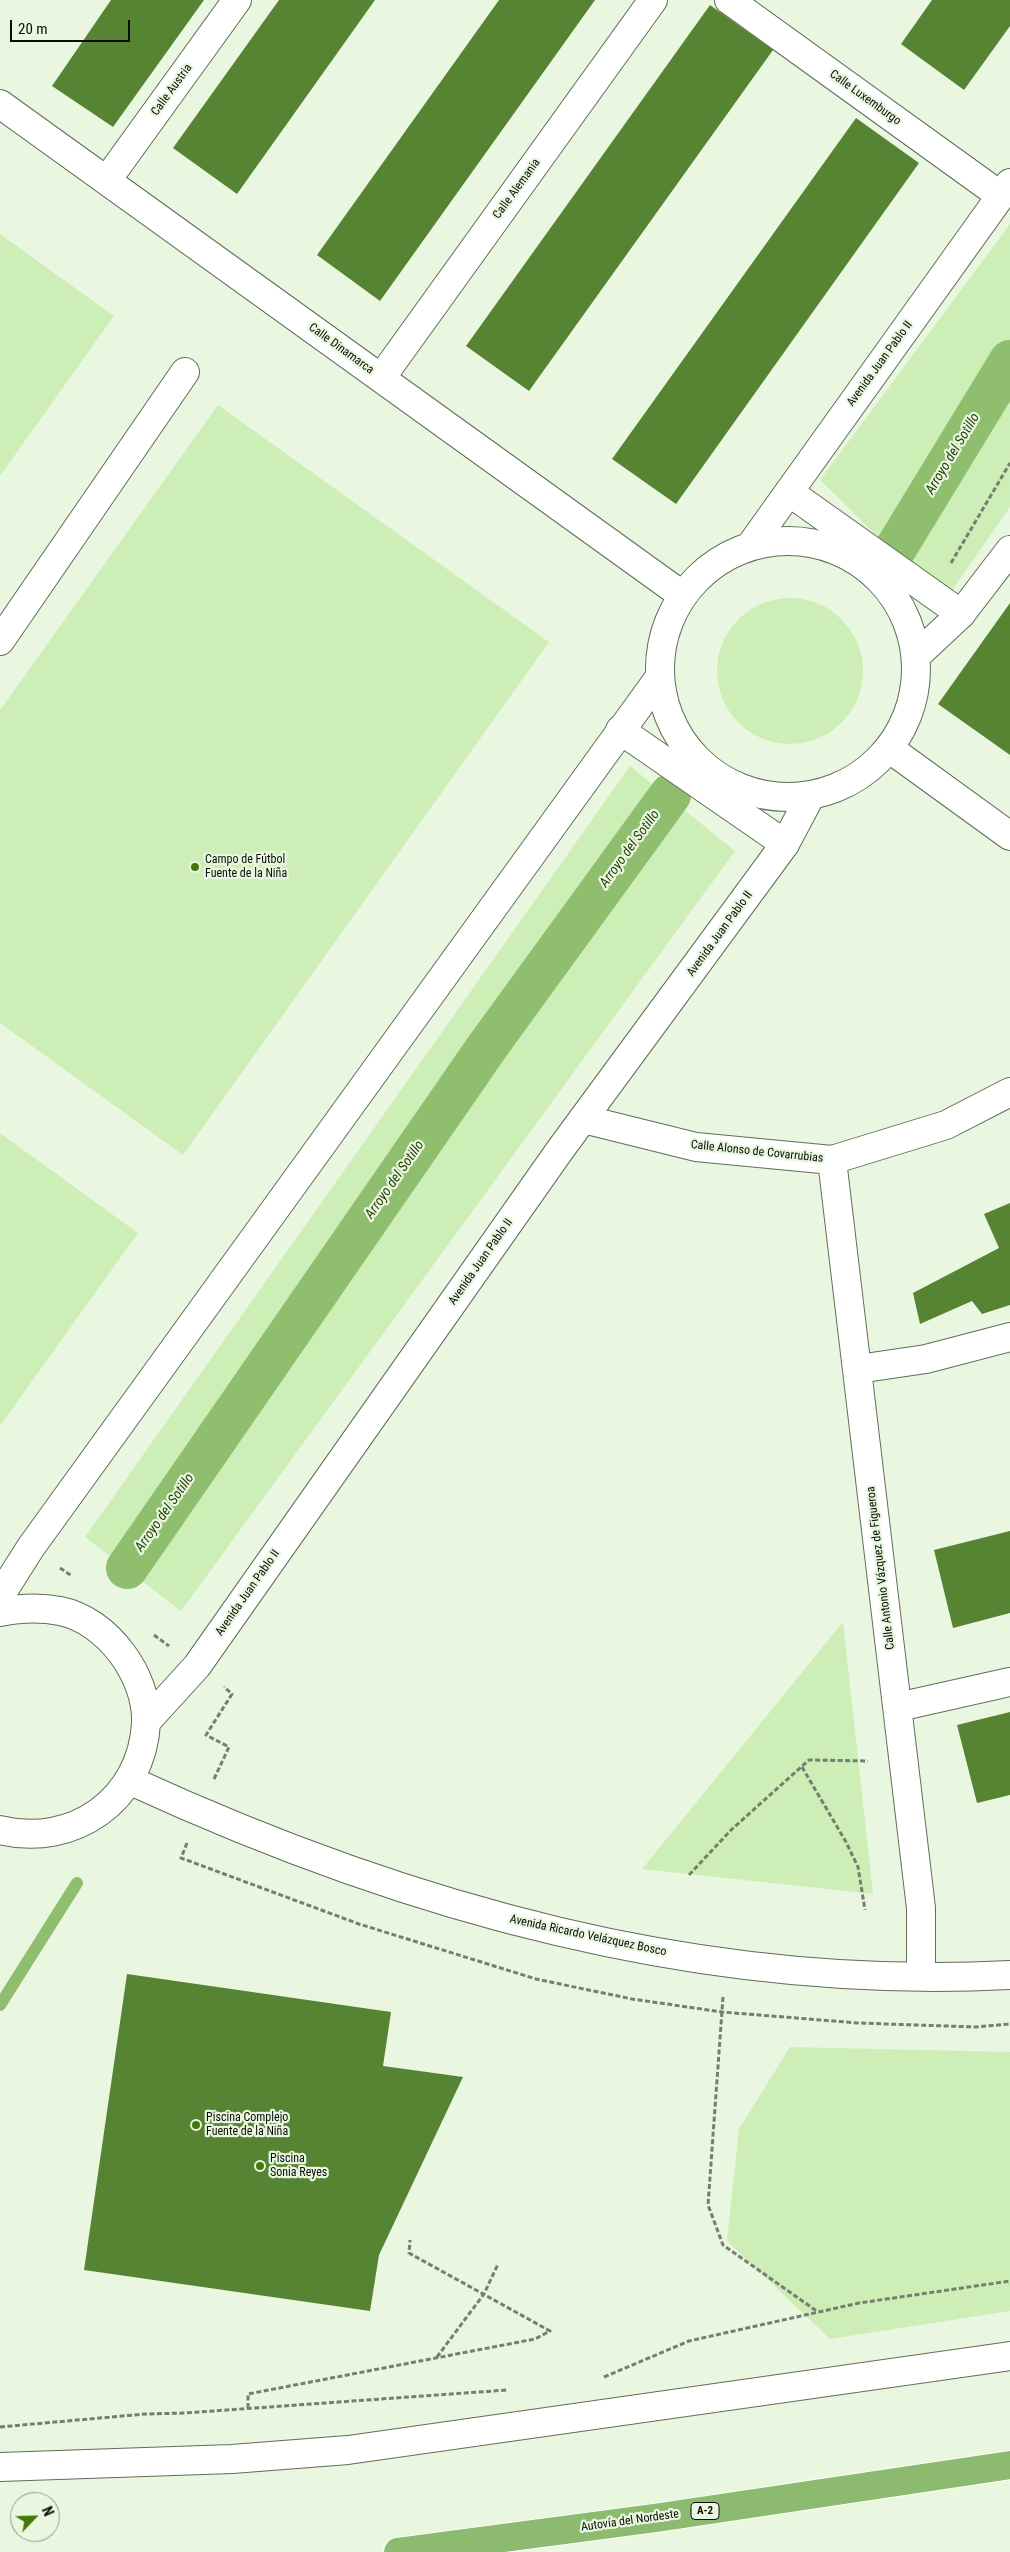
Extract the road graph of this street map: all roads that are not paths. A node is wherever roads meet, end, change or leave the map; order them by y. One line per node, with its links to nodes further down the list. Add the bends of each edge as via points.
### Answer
1 (237, 0): 5 (street, Calle Austria)
2 (653, 0): 8 (street, Calle Alemania)
3 (729, 0): 6 (street, Calle Luxemburgo)
4 (0, 104): 5 (street, Calle Dinamarca)
5 (107, 180): 8 (street, Calle Dinamarca)
6 (1005, 189): 9 (street, Avenida Juan Pablo II)
7 (185, 372): 14 (street)
8 (381, 378): 12 (street, Calle Dinamarca)
9 (789, 492): 10 (street, Avenida Juan Pablo II); 13 (street)
10 (751, 545): 12 (street, via 708,568); 15 (street, via 781,540 819,544 854,558 886,585 908,624)
11 (1010, 550): 13 (street)
12 (682, 595): 16 (street, via 670,616 661,647)
13 (961, 614): 15 (street)
14 (0, 642)
15 (916, 656): 18 (street, via 916,689 903,729)
16 (659, 678): 17 (street); 19 (street, via 668,714 688,752 723,781 762,796)
17 (620, 730): 21 (street); 27 (street, via 31,1547)
18 (890, 748): 19 (street, via 860,777); 20 (street)
19 (810, 797): 21 (street, Avenida Juan Pablo II)
20 (1010, 836)
21 (785, 844): 23 (street, Avenida Juan Pablo II)
22 (1010, 1092): 24 (street, Calle Alonso de Covarrubias, via 946,1125)
23 (583, 1118): 24 (street, Calle Alonso de Covarrubias, via 696,1147); 31 (street, Avenida Juan Pablo II, via 197,1666)
24 (832, 1160): 26 (street, Calle Antonio Vázquez de Figueroa)
25 (1010, 1337): 26 (street, via 926,1359)
26 (858, 1369): 30 (street, Calle Antonio Vázquez de Figueroa)
27 (0, 1596)
28 (0, 1612): 31 (street, via 25,1607 62,1611 95,1627 123,1652 140,1685)
29 (1010, 1682): 30 (street)
30 (898, 1707): 35 (street, Calle Antonio Vázquez de Figueroa, via 921,1908)
31 (146, 1722): 32 (street, via 142,1752)
32 (129, 1780): 33 (street, via 109,1805 83,1823 52,1834 20,1835); 35 (street, Avenida Ricardo Velázquez Bosco, via 293,1850 401,1889 528,1926 725,1964 863,1975)
33 (0, 1830)
34 (1010, 1975): 35 (street, Avenida Ricardo Velázquez Bosco)
35 (921, 1976)
36 (1010, 2356): 38 (street, via 348,2450 232,2459)
37 (1010, 2465): 39 (highway, Autovía del Nordeste / A-2, via 655,2518)
38 (0, 2467)
39 (398, 2552)

